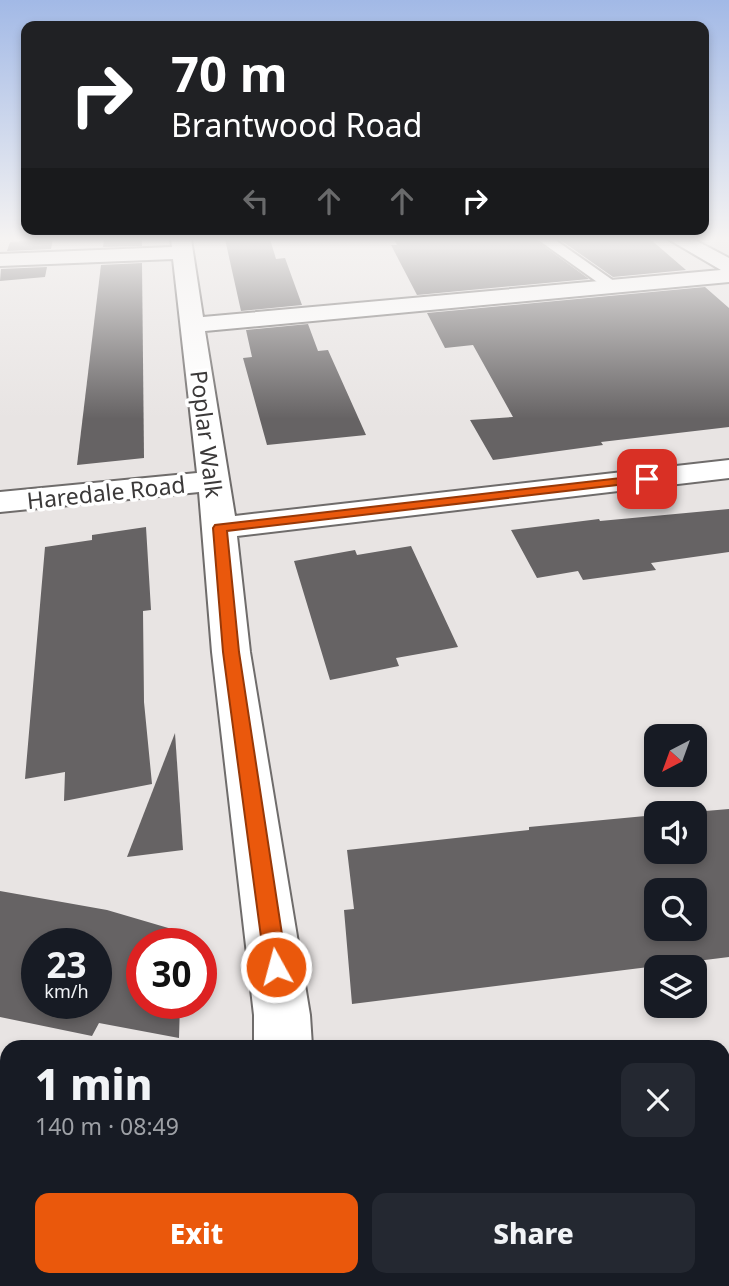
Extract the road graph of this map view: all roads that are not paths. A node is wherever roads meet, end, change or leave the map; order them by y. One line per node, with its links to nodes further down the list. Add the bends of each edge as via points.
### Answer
1 (190, 299): 3 (street, Poplar Walk)
2 (473, 299): 3 (street)
3 (194, 325): 5 (street, Poplar Walk)
4 (729, 469): 7 (street)
5 (212, 481): 6 (street, Haredale Road); 7 (street, Poplar Walk)
6 (0, 502)
7 (220, 528): 8 (street, Poplar Walk, via 230,643 267,894)
8 (283, 1040)

